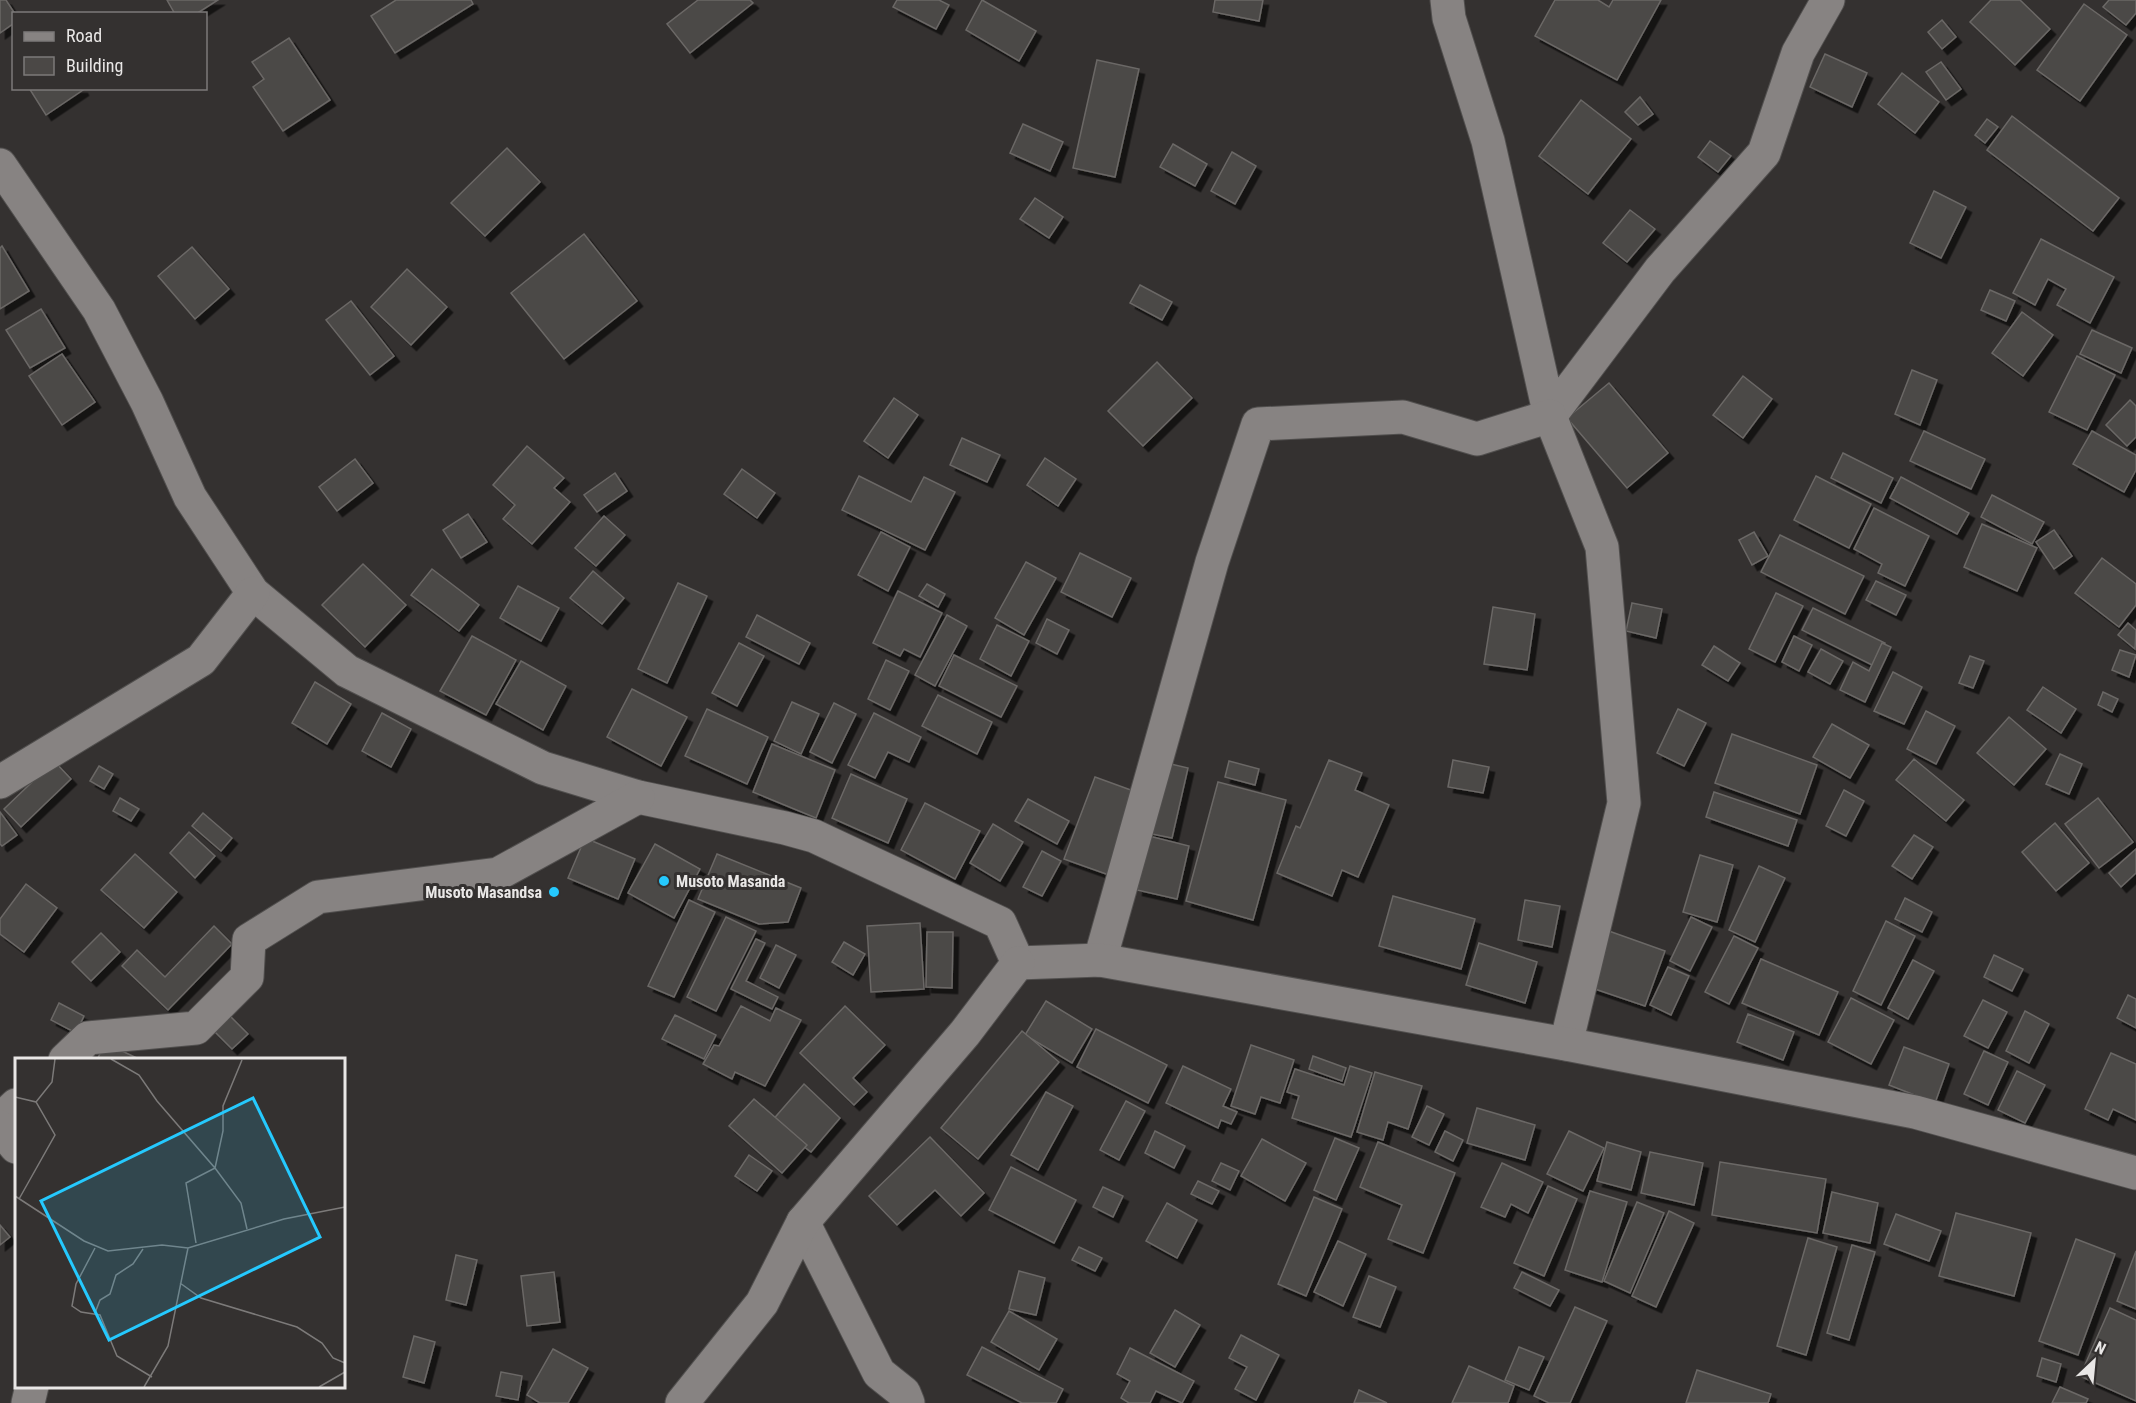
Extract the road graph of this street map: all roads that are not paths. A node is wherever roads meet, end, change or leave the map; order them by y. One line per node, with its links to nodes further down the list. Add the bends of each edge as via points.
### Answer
1 (1446, 0): 4 (street, via 1488,141)
2 (1828, 0): 4 (street, via 1798,52 1764,153 1660,270)
3 (0, 165): 5 (street, via 99,310 190,497)
4 (1550, 417): 8 (street, via 1477,439 1403,417 1258,424 1212,562); 10 (street, via 1602,547 1623,803)
5 (253, 593): 6 (street, via 201,660); 7 (street, via 347,671 543,768)
6 (0, 782)
7 (638, 797): 9 (street, via 814,836 1000,923); 11 (street, via 498,874 318,897 249,940 247,977 196,1028 88,1038)
8 (1100, 960): 9 (street); 10 (street)
9 (1018, 963): 17 (street, via 965,1033)
10 (1566, 1044): 16 (street, via 1915,1112)
11 (66, 1058)
12 (15, 1106): 13 (street)
13 (0, 1120)
14 (0, 1127): 15 (street)
15 (15, 1146)
16 (2136, 1173)
17 (803, 1222): 20 (street, via 762,1303); 21 (street, via 879,1373 904,1393)
18 (32, 1388): 19 (street)
19 (28, 1403)
20 (682, 1403)
21 (908, 1403)

